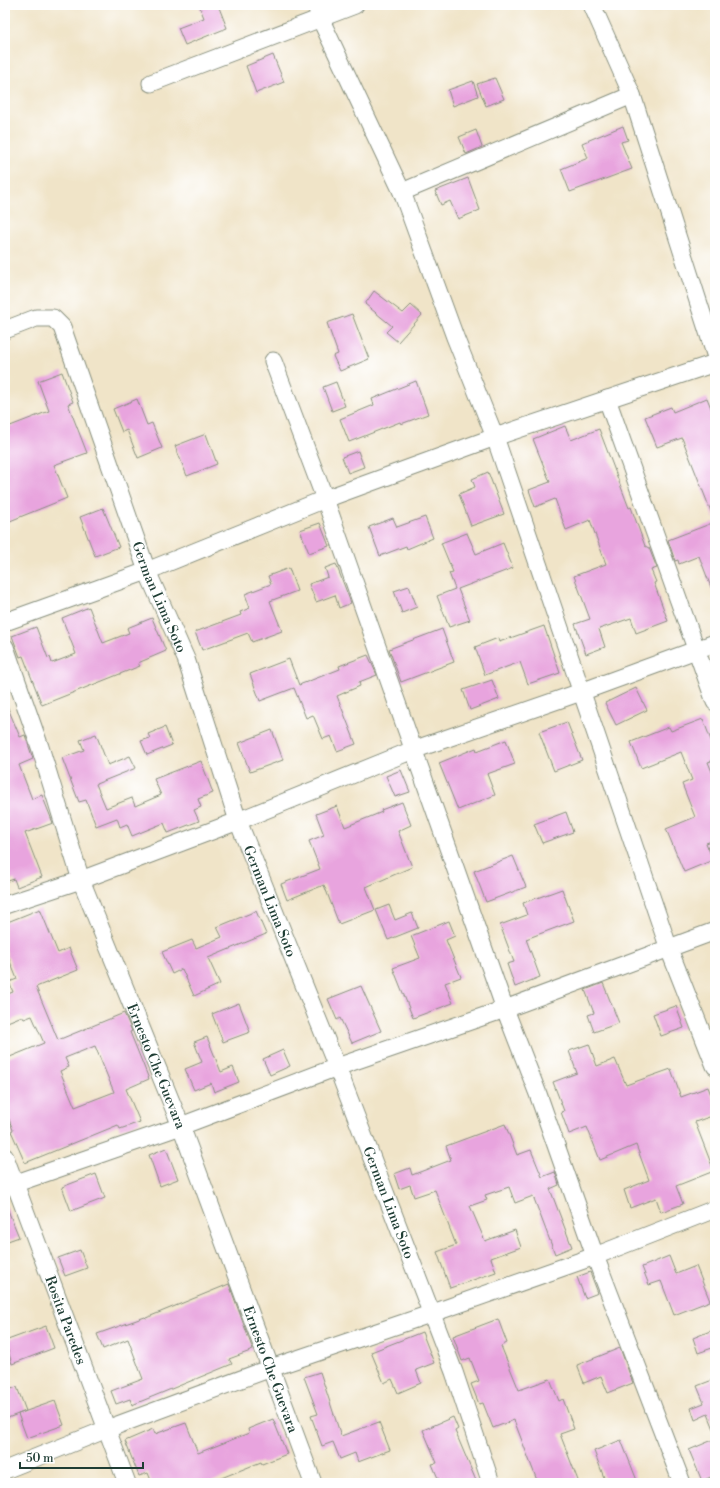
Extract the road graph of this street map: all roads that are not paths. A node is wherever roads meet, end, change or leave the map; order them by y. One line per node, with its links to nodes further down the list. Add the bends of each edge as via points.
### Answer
1 (355, 5): 3 (street)
2 (592, 5): 5 (street)
3 (318, 12): 4 (street); 6 (street)
4 (151, 84)
5 (632, 95): 6 (street); 8 (street)
6 (402, 192): 12 (street)
7 (5, 330): 14 (street, German Lima Soto, via 36,318 54,318 62,327)
8 (715, 354)
9 (273, 361): 13 (street)
10 (715, 363): 11 (street)
11 (607, 399): 12 (street); 18 (street)
12 (495, 437): 13 (street); 19 (street)
13 (325, 498): 14 (street); 21 (street)
14 (147, 570): 15 (street); 22 (street, German Lima Soto, via 186,659)
15 (5, 622)
16 (715, 643): 18 (street)
17 (5, 647): 23 (street, Ernesto Che Guevara, via 40,747)
18 (695, 649): 19 (street); 20 (street)
19 (581, 692): 21 (street); 26 (street)
20 (715, 702)
21 (413, 750): 22 (street); 27 (street)
22 (238, 821): 23 (street); 29 (street, German Lima Soto)
23 (81, 880): 24 (street); 30 (street, Ernesto Che Guevara)
24 (5, 905)
25 (715, 931): 26 (street)
26 (669, 949): 27 (street); 28 (street)
27 (505, 1009): 29 (street); 34 (street)
28 (715, 1066)
29 (337, 1067): 30 (street); 35 (street, German Lima Soto)
30 (181, 1126): 32 (street); 36 (street, Ernesto Che Guevara)
31 (5, 1157): 32 (street, Rosita Paredes)
32 (10, 1185): 37 (street, Rosita Paredes)
33 (715, 1209): 34 (street)
34 (595, 1256): 35 (street); 42 (street)
35 (430, 1314): 36 (street); 41 (street, German Lima Soto, via 454,1372)
36 (271, 1368): 37 (street); 40 (street, Ernesto Che Guevara)
37 (107, 1429): 38 (street); 39 (street, Rosita Paredes)
38 (5, 1470)
39 (127, 1483)
40 (313, 1483)
41 (491, 1483)
42 (682, 1483)

